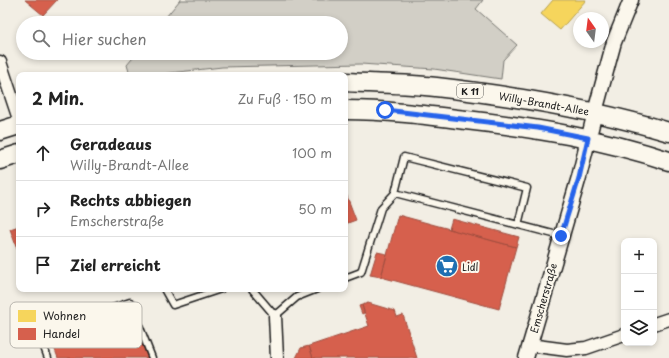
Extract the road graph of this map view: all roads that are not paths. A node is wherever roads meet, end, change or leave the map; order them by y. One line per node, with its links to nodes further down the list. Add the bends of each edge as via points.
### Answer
1 (631, 0): 6 (street, Emscherstraße, via 614,42)
2 (0, 62): 4 (street)
3 (348, 82): 6 (main road, Willy-Brandt-Allee / K 11, via 435,87 544,101)
4 (16, 110)
5 (348, 110): 10 (main road, via 385,110 538,128)
6 (595, 112): 9 (main road, Willy-Brandt-Allee / K 11); 10 (street, Emscherstraße)
7 (16, 126): 8 (main road)
8 (0, 131)
9 (669, 132)
10 (588, 138): 13 (main road); 16 (street, Emscherstraße)
11 (16, 155): 12 (main road)
12 (0, 160)
13 (669, 162)
14 (395, 193): 15 (lane); 15 (lane, via 404,157 527,188); 17 (lane, via 381,208 361,272)
15 (518, 225): 16 (lane)
16 (561, 236): 28 (street, Emscherstraße)
17 (348, 277)
18 (166, 292): 19 (lane, via 173,305)
19 (212, 292)
20 (255, 292): 22 (lane)
21 (310, 292): 22 (lane, via 297,297)
22 (275, 316): 31 (street)
23 (669, 319): 24 (street)
24 (657, 323)
25 (142, 333): 30 (lane)
26 (621, 336): 28 (street, Emscherstraße, via 586,348)
27 (44, 348): 29 (lane)
28 (527, 352)
29 (48, 358)
30 (152, 358)
31 (277, 358)

